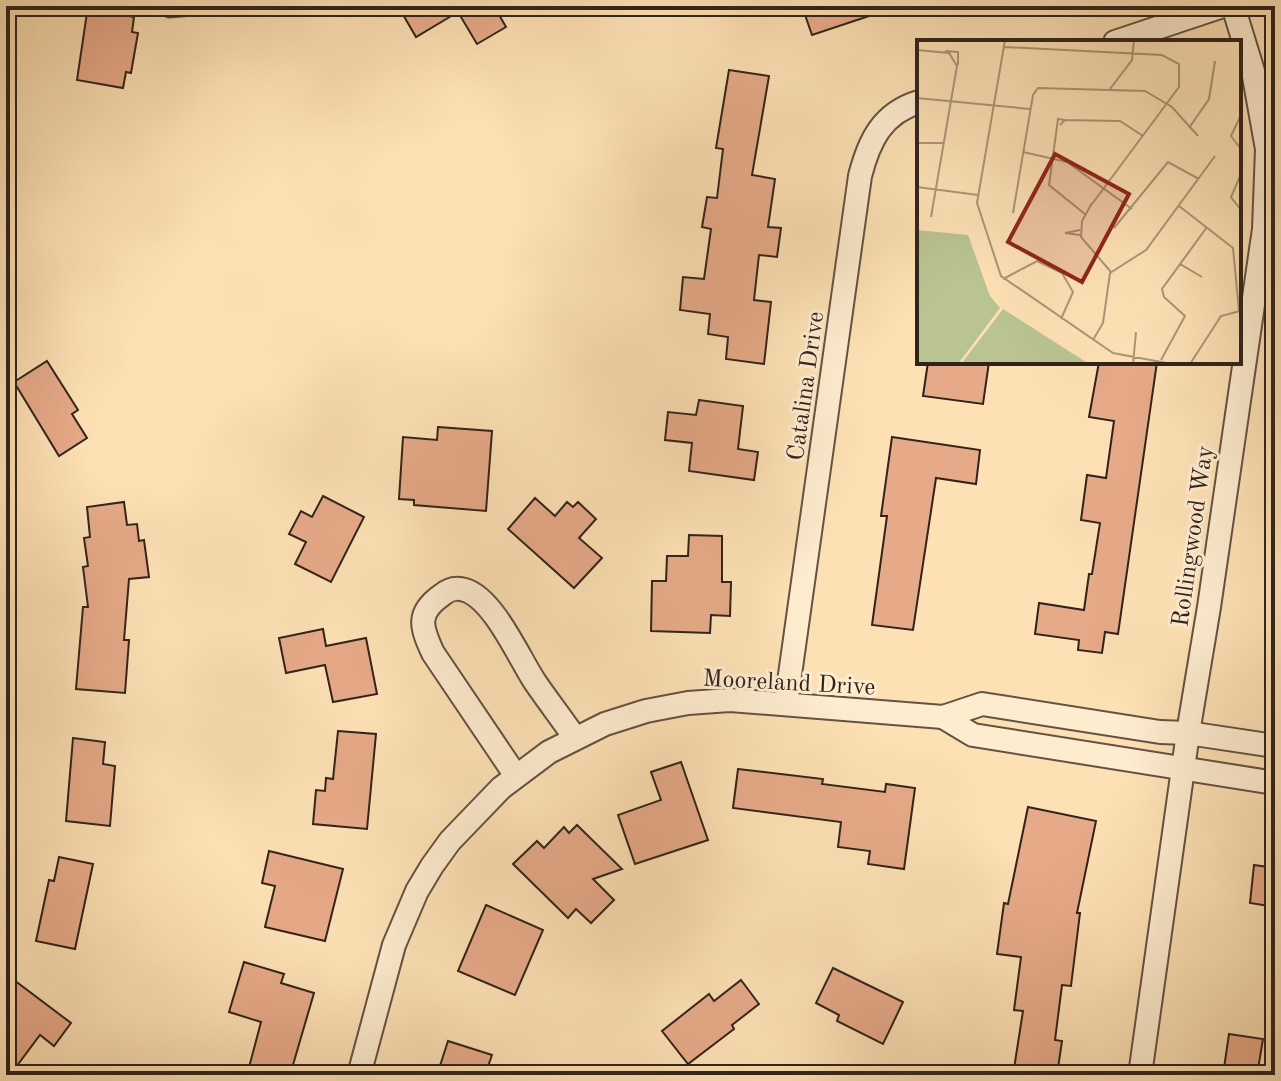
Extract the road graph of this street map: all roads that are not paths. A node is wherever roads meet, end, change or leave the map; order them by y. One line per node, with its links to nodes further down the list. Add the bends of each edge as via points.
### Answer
1 (204, 6): 4 (lane)
2 (1223, 6): 5 (street)
3 (1233, 6): 9 (street, Rollingwood Way, via 1261,110 1267,188)
4 (169, 11)
5 (1121, 40)
6 (917, 103): 7 (street, Catalina Drive, via 891,116 876,132 860,176)
7 (786, 703): 8 (street, Mooreland Drive); 10 (street, Mooreland Drive, via 688,703 646,711)
8 (943, 717): 9 (street, Mooreland Drive, via 982,704); 12 (street, Mooreland Drive, via 973,735)
9 (1188, 733): 11 (street, Mooreland Drive); 12 (street, Rollingwood Way)
10 (575, 738): 13 (street, Mooreland Drive); 13 (street, via 494,615 473,594 450,589 428,604 423,632)
11 (1275, 746)
12 (1183, 770): 14 (street, Mooreland Drive); 16 (street, Rollingwood Way)
13 (516, 776): 15 (street, Mooreland Drive, via 450,841 417,891 394,945)
14 (1275, 783)
15 (359, 1075)
16 (1140, 1075)

